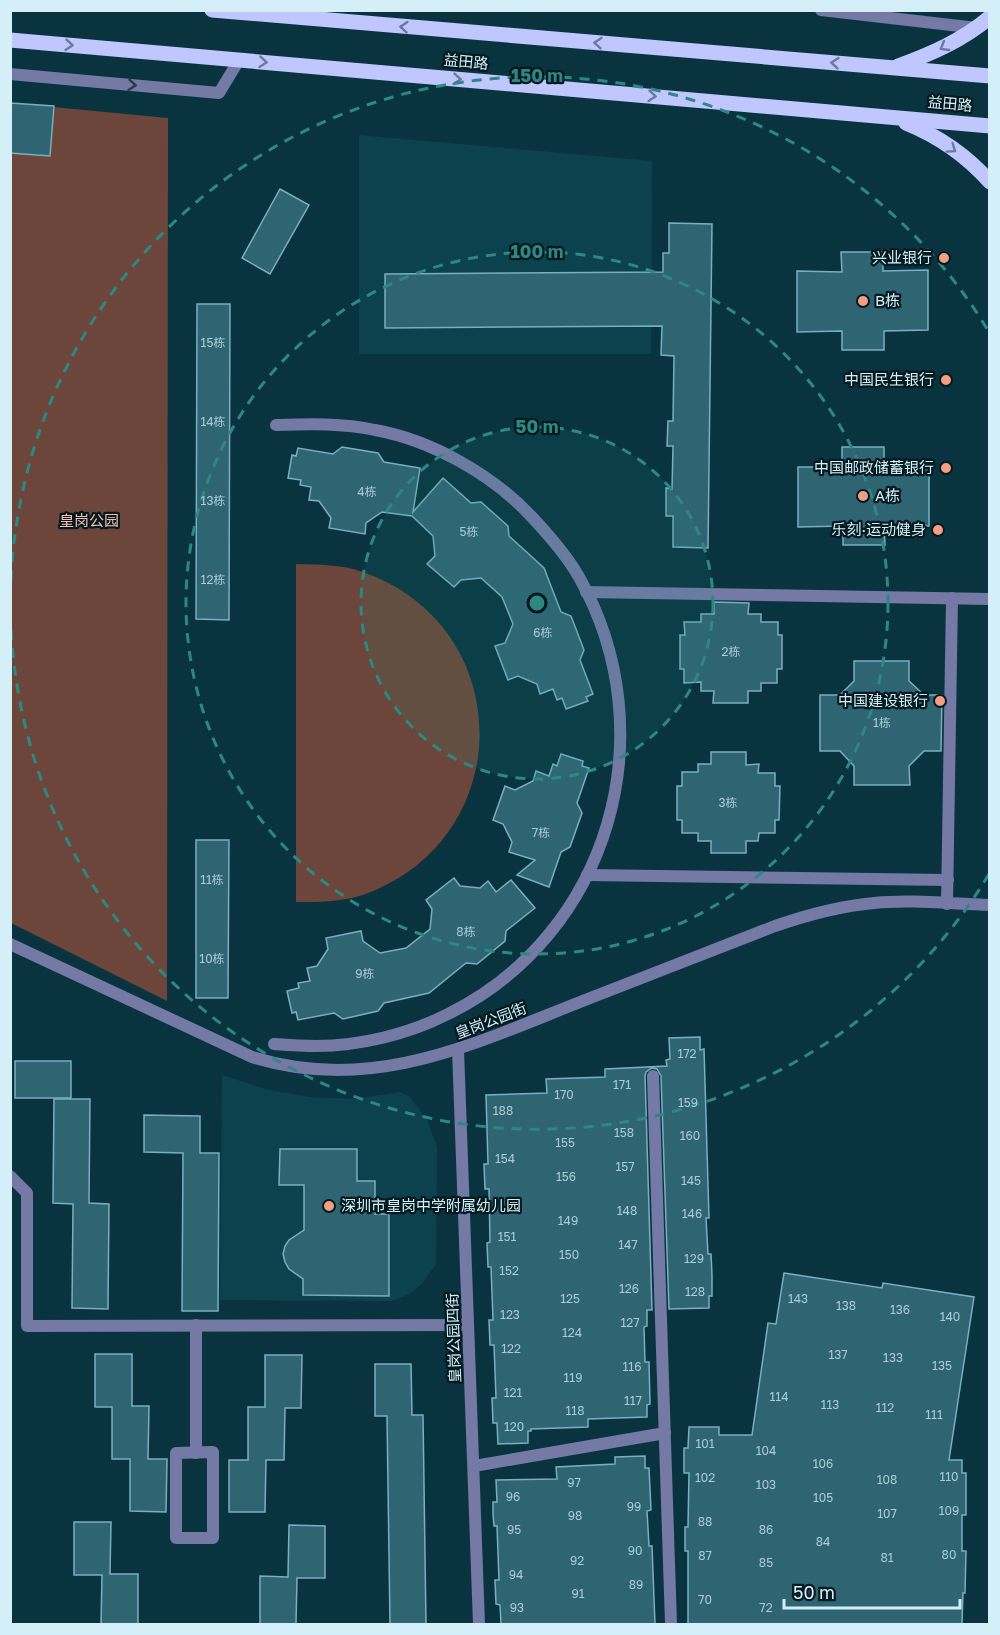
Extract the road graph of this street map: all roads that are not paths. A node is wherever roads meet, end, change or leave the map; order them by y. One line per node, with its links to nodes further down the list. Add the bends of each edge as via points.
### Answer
1 (212, 10): 7 (main road, 益田路, one-way to 1)
2 (821, 10): 4 (street)
3 (990, 17): 4 (main road)
4 (977, 28): 7 (main road, one-way to 7, via 936,52)
5 (10, 40): 6 (main road, 益田路, one-way to 6)
6 (239, 60): 8 (street, one-way to 6, via 219,93); 10 (main road, 益田路, one-way to 10)
7 (893, 68): 9 (main road, 益田路)
8 (10, 74)
9 (990, 76)
10 (880, 116): 11 (main road, 益田路); 12 (main road, one-way to 12, via 930,134)
11 (990, 126)
12 (990, 182)
13 (276, 425): 14 (street, via 327,423 377,430 426,445 472,468 513,498 549,535)
14 (586, 592): 15 (street); 17 (street, via 601,623 615,672 621,723 619,768 611,812)
15 (952, 598): 16 (street); 18 (street)
16 (990, 599)
17 (587, 874): 18 (street); 22 (street, via 551,931 521,964 486,992 448,1014 406,1031 363,1042)
18 (948, 880): 19 (street)
19 (947, 904): 20 (street, 皇岗公园街); 23 (street, 皇岗公园街, via 875,903 799,918)
20 (990, 905)
21 (10, 944): 23 (street, 皇岗公园街, via 222,1044 273,1063 315,1070 353,1070)
22 (274, 1044)
23 (458, 1050): 27 (street, 皇岗公园四街)
24 (653, 1076): 28 (street)
25 (10, 1176): 26 (street, via 27,1193 27,1326)
26 (196, 1325): 27 (street); 29 (street)
27 (468, 1325): 30 (street, 皇岗公园四街)
28 (665, 1433): 30 (street); 32 (street)
29 (196, 1452): 29 (street, via 213,1452 213,1538 176,1538 176,1452)
30 (474, 1466): 31 (street, 皇岗公园四街)
31 (479, 1624)
32 (671, 1624)

